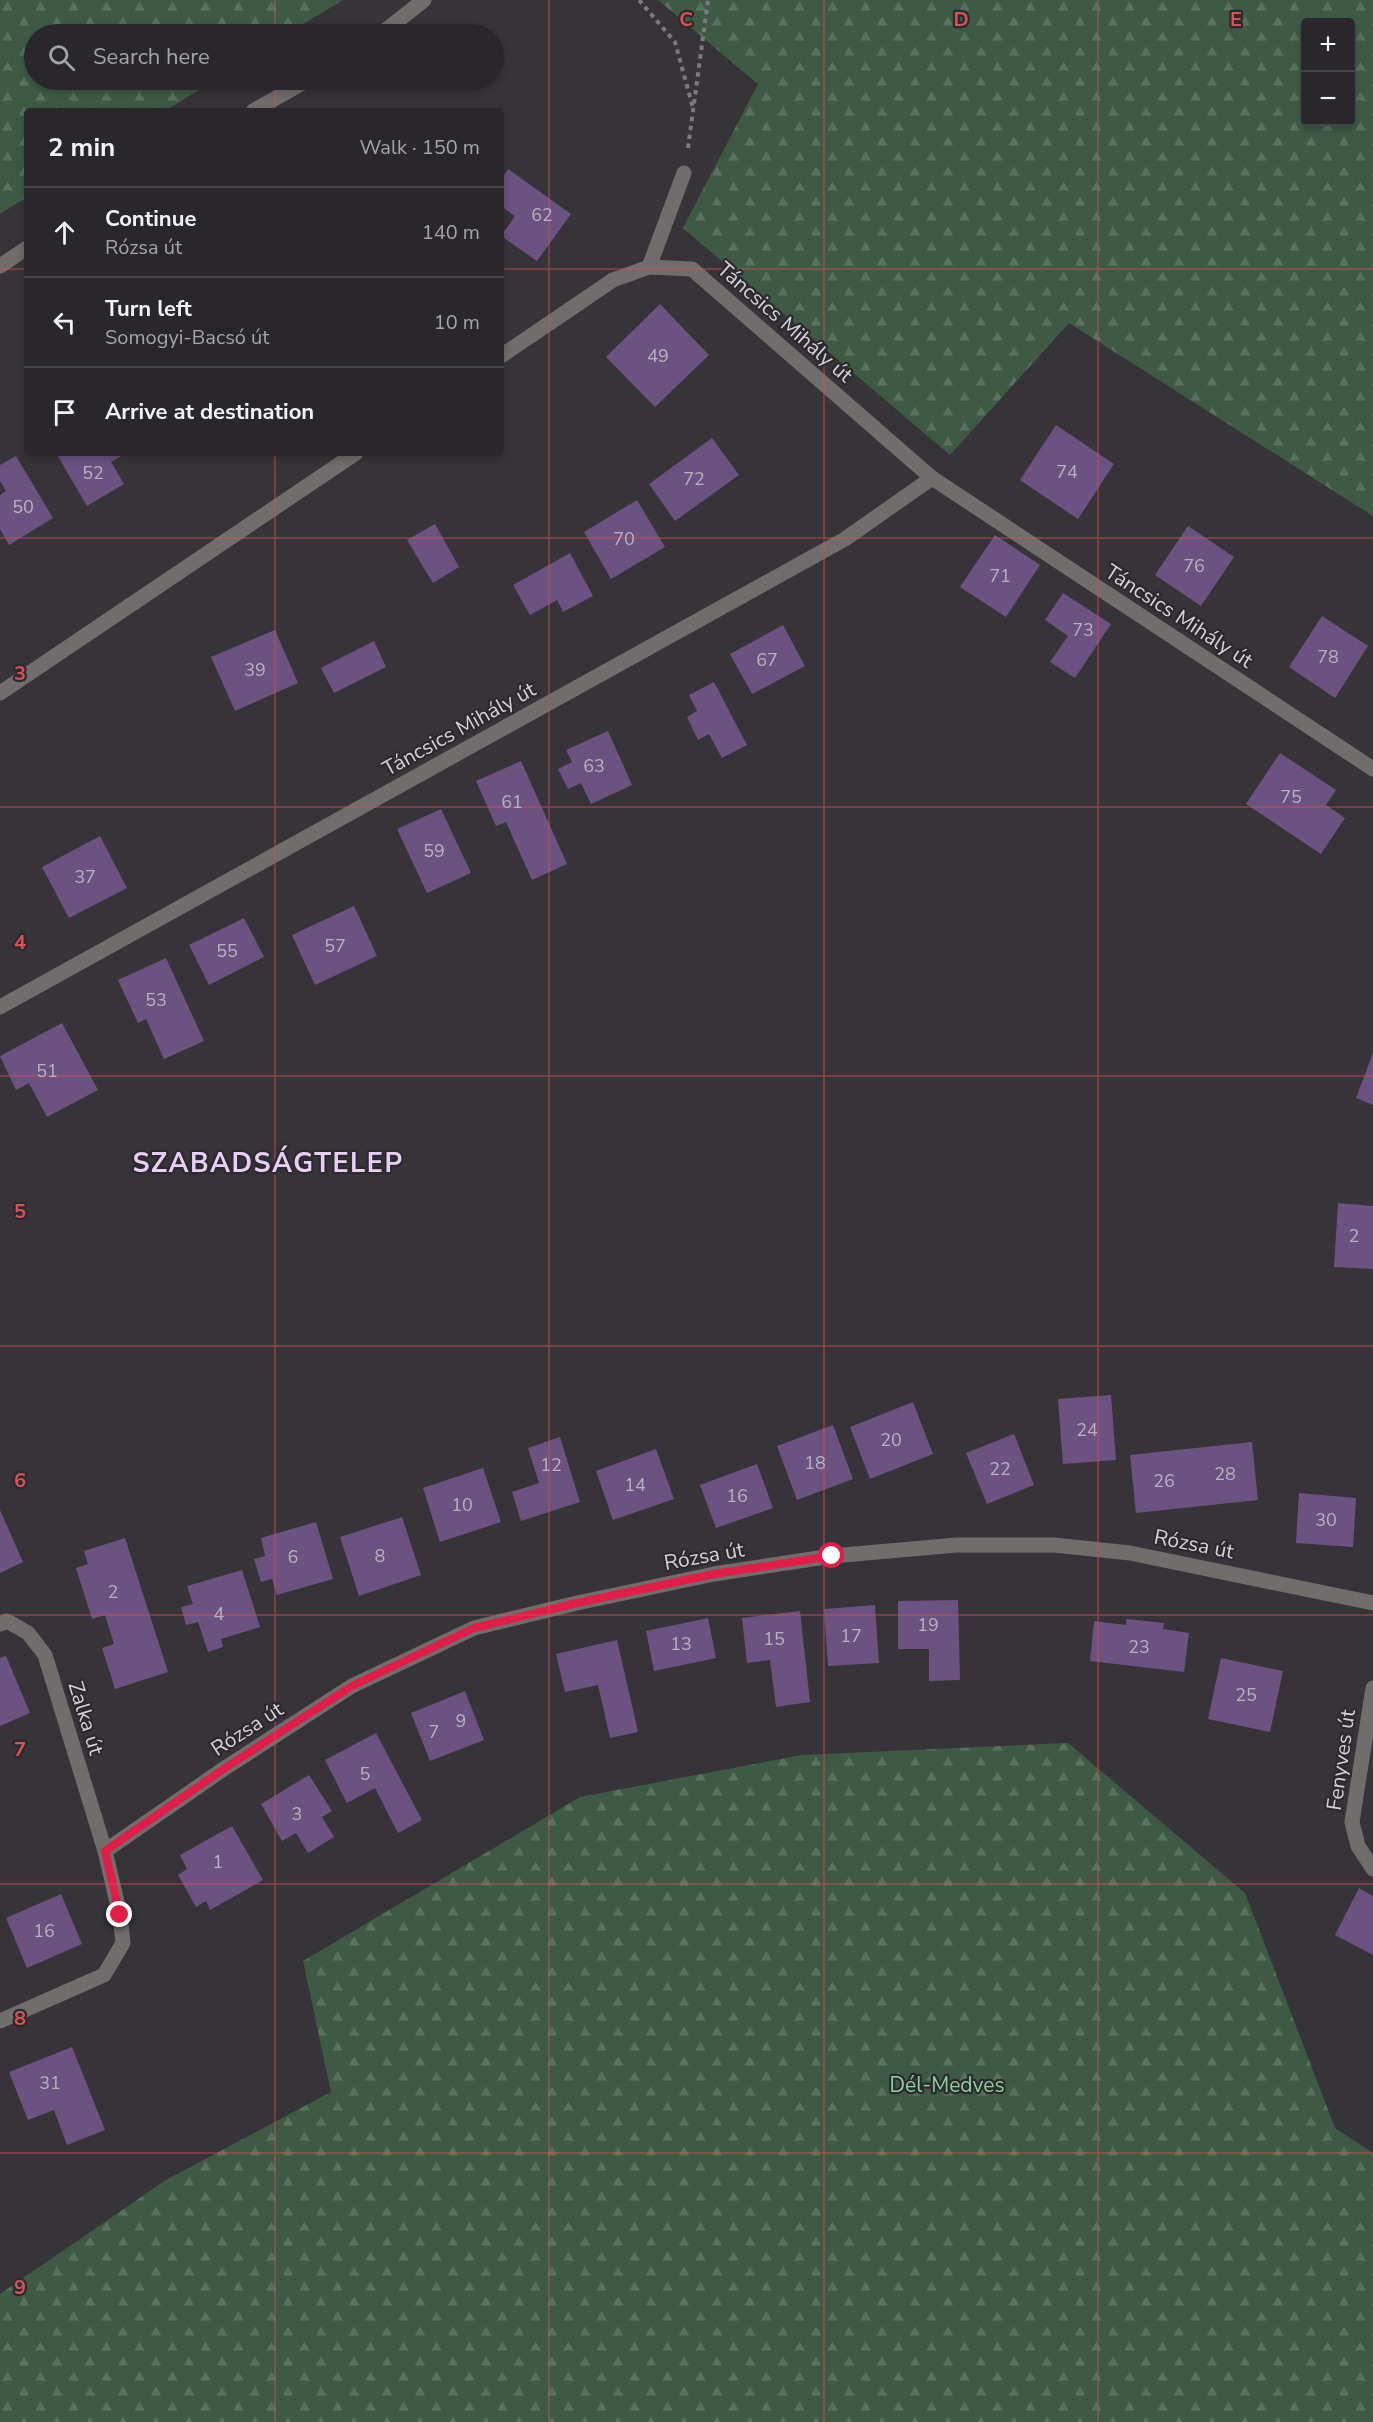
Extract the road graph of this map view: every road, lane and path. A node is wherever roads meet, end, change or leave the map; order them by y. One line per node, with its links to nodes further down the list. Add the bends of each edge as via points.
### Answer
1 (424, 0): 4 (street)
2 (639, 0): 7 (path, via 675,42)
3 (708, 0): 7 (path)
4 (394, 24)
5 (290, 90): 6 (street)
6 (258, 108)
7 (694, 112): 8 (path)
8 (684, 173): 11 (street)
9 (24, 251): 10 (street)
10 (0, 266)
11 (649, 267): 12 (street, Táncsics Mihály út, via 613,280); 14 (street, Táncsics Mihály út, via 692,269)
12 (504, 354)
13 (352, 456): 15 (street)
14 (932, 478): 16 (street, Táncsics Mihály út); 17 (street, Táncsics Mihály út, via 845,539)
15 (0, 693)
16 (1373, 769)
17 (0, 1007)
18 (1373, 1602): 21 (street, Rózsa út, via 1130,1553 1054,1545 957,1545 832,1556 703,1576 474,1628 352,1686)
19 (0, 1624): 21 (street, Zalka út, via 7,1621 28,1633 45,1655)
20 (1373, 1688): 22 (street, Fenyves út, via 1353,1822 1358,1846)
21 (105, 1851): 23 (street, via 123,1944 104,1975)
22 (1373, 1869)
23 (0, 2021)

